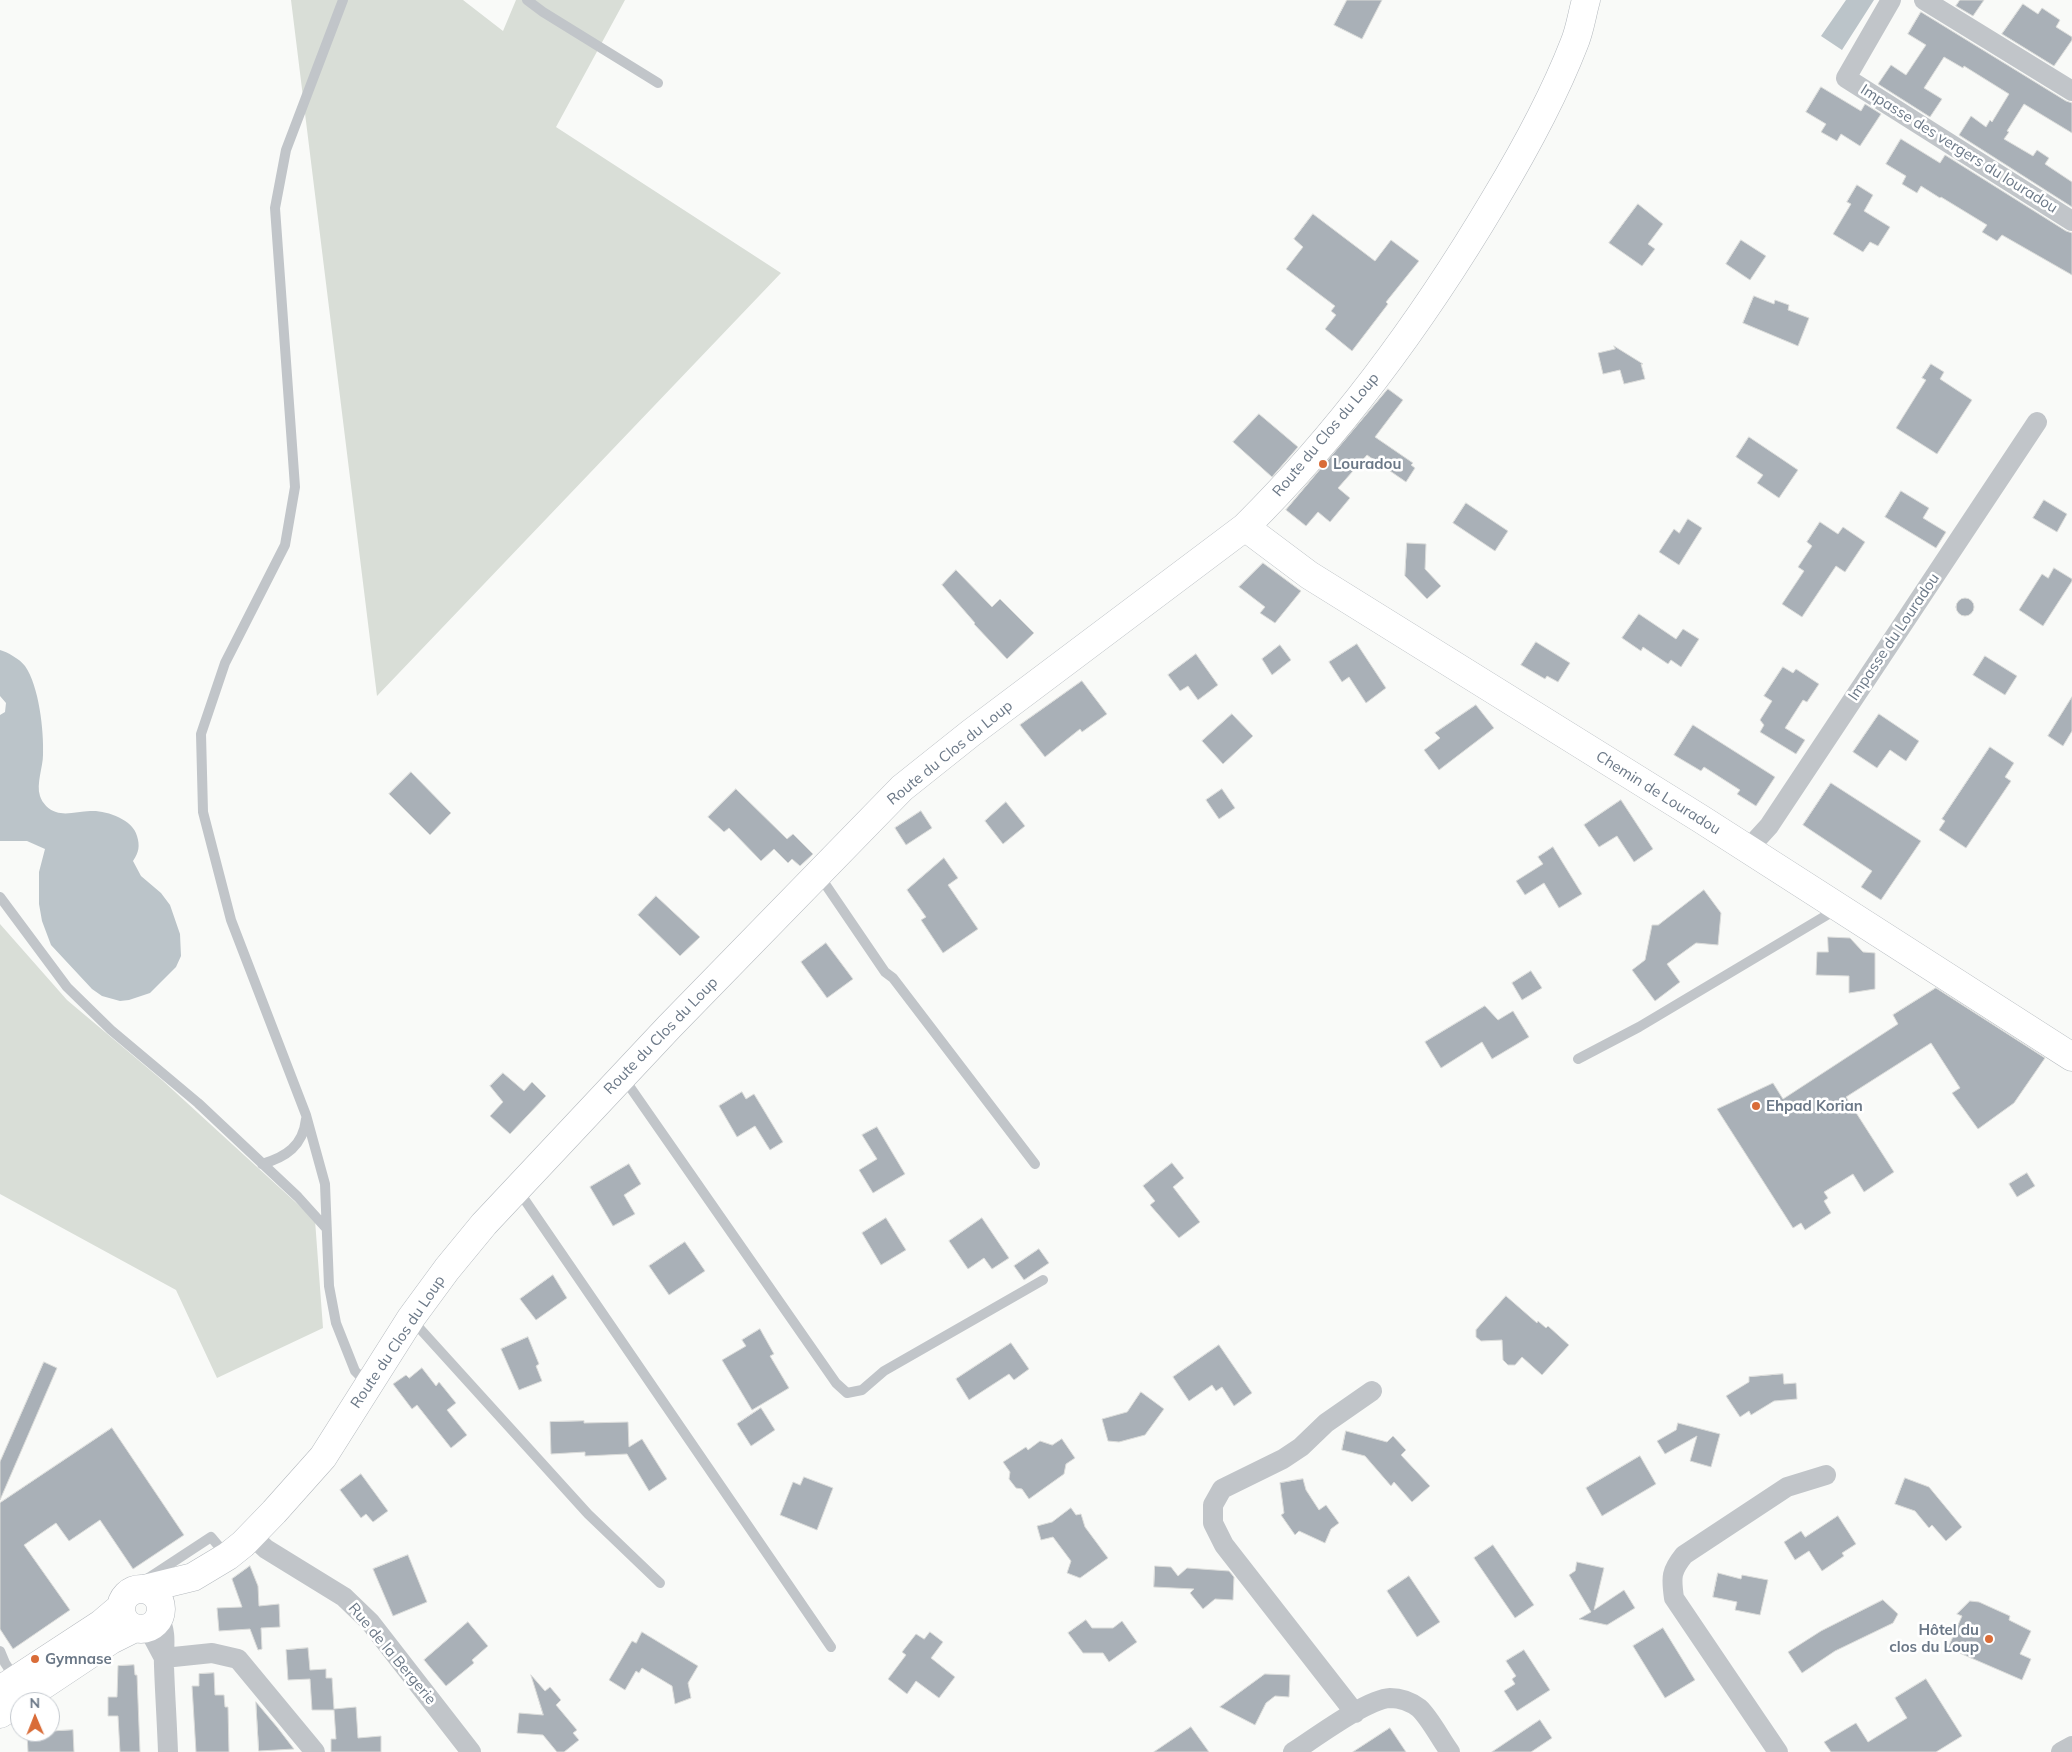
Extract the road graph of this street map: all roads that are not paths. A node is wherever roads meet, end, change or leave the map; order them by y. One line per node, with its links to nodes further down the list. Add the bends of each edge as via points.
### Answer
1 (343, 0): 18 (lane, via 286,150 275,208 295,487 285,545 225,662 201,734 203,812 231,920)
2 (527, 0): 6 (lane)
3 (1586, 0): 10 (street, Route du Clos du Loup, via 1575,42 1550,100 1461,257 1414,326 1334,430)
4 (1891, 0): 8 (street, Impasse des vergers du louradou, via 1846,78)
5 (1924, 0): 7 (street)
6 (658, 83)
7 (2072, 91)
8 (2072, 221)
9 (2037, 422): 11 (street, Impasse du Louradou, via 1769,826)
10 (1245, 527): 11 (street, Chemin de Louradou, via 1309,575); 12 (street, Route du Clos du Loup, via 971,732 902,788)
11 (1748, 849): 14 (street, Chemin de Louradou)
12 (818, 873): 17 (street, Route du Clos du Loup); 20 (lane, via 886,972)
13 (0, 897): 19 (lane, via 67,987)
14 (1839, 908): 15 (street, Chemin de Louradou); 16 (lane, via 1639,1028)
15 (2072, 1057)
16 (1578, 1059)
17 (623, 1076): 21 (street, Route du Clos du Loup); 23 (lane, via 836,1383 847,1393 862,1390 884,1371)
18 (306, 1115): 19 (lane, via 305,1129 298,1144 289,1153); 22 (lane, via 325,1184)
19 (262, 1164): 22 (lane)
20 (1035, 1164)
21 (518, 1189): 24 (street, Route du Clos du Loup, via 484,1224); 31 (lane)
22 (326, 1228): 25 (lane, via 329,1286 336,1323 355,1371)
23 (1043, 1280)
24 (410, 1318): 25 (street, Route du Clos du Loup); 29 (lane, via 588,1514)
25 (369, 1385): 28 (street, Route du Clos du Loup, via 323,1458)
26 (1372, 1391): 35 (street, via 1326,1422 1301,1447 1283,1459 1222,1489 1213,1505 1213,1523 1224,1545)
27 (1826, 1475): 43 (street, via 1787,1487 1684,1555 1673,1569 1674,1598)
28 (242, 1545): 30 (street, Route du Clos du Loup); 30 (lane, via 211,1537 146,1579); 40 (street, Rue de la Bergerie, via 266,1549 344,1597 370,1622)
29 (660, 1583)
30 (144, 1610): 33 (street); 34 (street, via 111,1640)
31 (831, 1647)
32 (0, 1651): 34 (lane)
33 (164, 1658): 38 (street); 39 (street, via 212,1653 238,1658)
34 (14, 1689): 36 (street)
35 (1356, 1713): 41 (street); 42 (street, via 1390,1698 1405,1700 1420,1709)
36 (0, 1714)
37 (2072, 1746): 44 (street)
38 (168, 1752)
39 (315, 1752)
40 (471, 1752)
41 (1293, 1752)
42 (1450, 1752)
43 (1778, 1752)
44 (2061, 1752)

